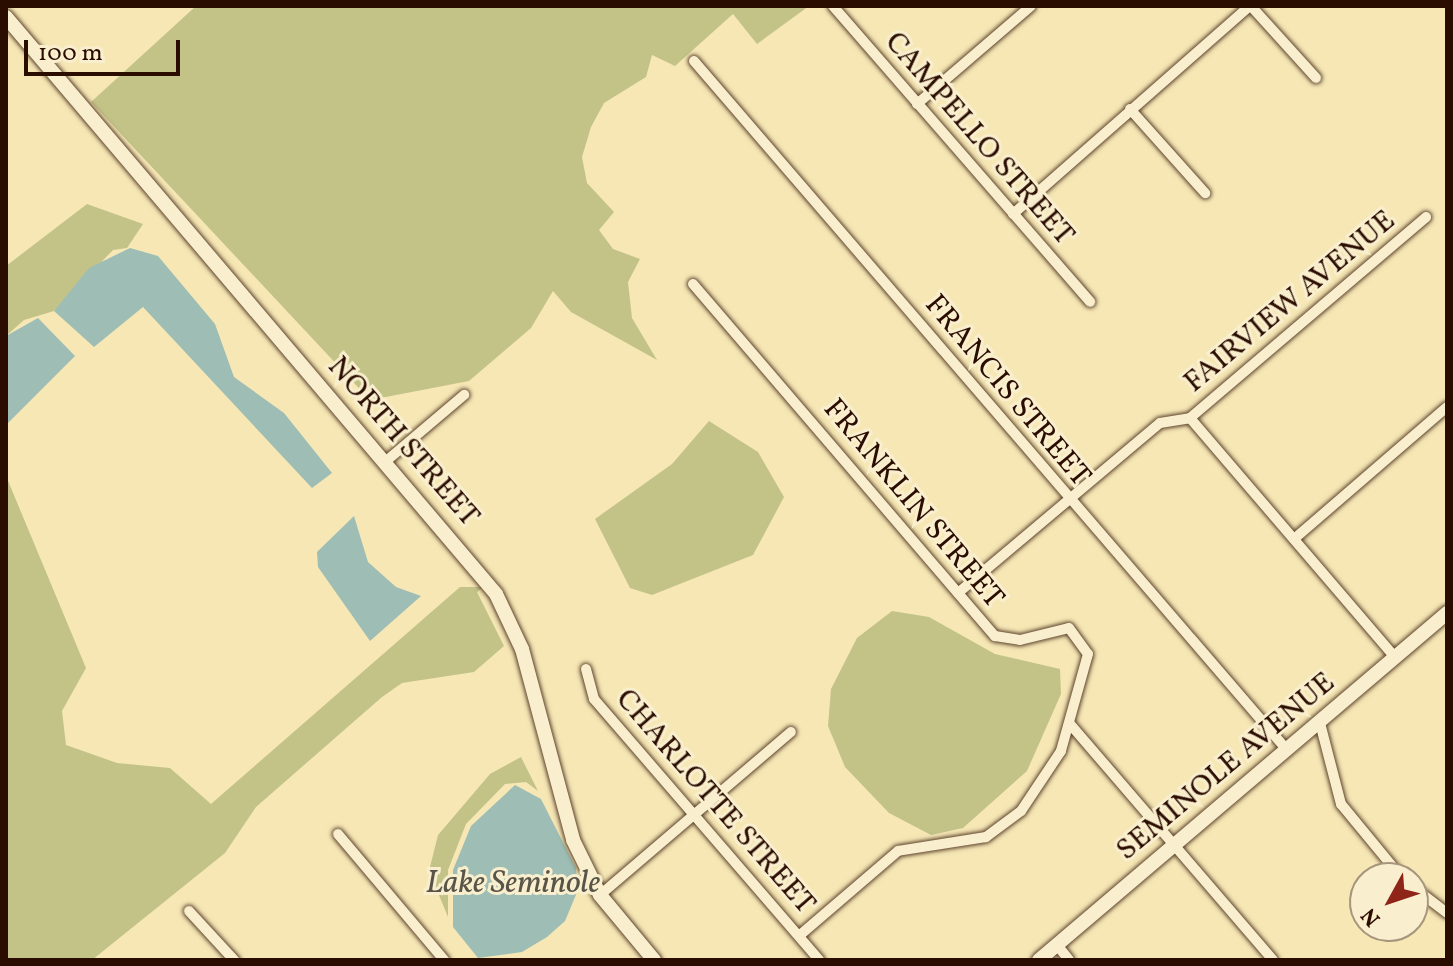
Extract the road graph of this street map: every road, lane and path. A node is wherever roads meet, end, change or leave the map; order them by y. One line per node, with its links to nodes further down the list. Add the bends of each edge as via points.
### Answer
1 (850, 6): 4 (street)
2 (1031, 6): 8 (street)
3 (1250, 6): 7 (street); 9 (street)
4 (836, 10): 8 (street, CAMPELLO STREET)
5 (6, 17): 18 (street, NORTH STREET)
6 (694, 61): 19 (street, FRANCIS STREET)
7 (1316, 78)
8 (917, 104): 11 (street, CAMPELLO STREET)
9 (1130, 109): 10 (street); 11 (street)
10 (1205, 193)
11 (1013, 214): 14 (street, CAMPELLO STREET)
12 (1426, 217): 17 (street, FAIRVIEW AVENUE)
13 (693, 284): 21 (street, FRANKLIN STREET)
14 (1090, 302)
15 (464, 395): 18 (street)
16 (1447, 407): 20 (street)
17 (1190, 418): 19 (street, FAIRVIEW AVENUE, via 1160,423); 20 (street)
18 (385, 462): 33 (street, NORTH STREET, via 473,562 511,622 560,802)
19 (1069, 501): 21 (street, FAIRVIEW AVENUE); 28 (street, FRANCIS STREET)
20 (1294, 539): 23 (street)
21 (958, 593): 26 (street, FRANKLIN STREET, via 995,636 1020,640 1061,627 1077,634 1087,667)
22 (1447, 613): 23 (street, SEMINOLE AVENUE)
23 (1395, 657): 25 (street, SEMINOLE AVENUE)
24 (586, 669): 29 (street, CHARLOTTE STREET, via 594,699)
25 (1320, 723): 28 (street, SEMINOLE AVENUE); 32 (street, via 1341,804)
26 (1070, 724): 31 (street); 37 (street, FRANKLIN STREET, via 1052,771 1005,826 971,841 898,851)
27 (791, 732): 29 (street)
28 (1287, 750): 31 (street, SEMINOLE AVENUE)
29 (694, 814): 33 (street); 37 (street, CHARLOTTE STREET)
30 (338, 834): 40 (street)
31 (1174, 844): 38 (street, SEMINOLE AVENUE); 45 (street)
32 (1389, 862)
33 (600, 895): 41 (street, NORTH STREET)
34 (1429, 899): 36 (street)
35 (189, 911): 39 (street)
36 (1447, 913)
37 (799, 936): 42 (street, CHARLOTTE STREET)
38 (1057, 945): 43 (street, SEMINOLE AVENUE); 44 (street)
39 (234, 960)
40 (444, 960)
41 (654, 960)
42 (819, 960)
43 (1039, 960)
44 (1069, 960)
45 (1273, 960)

